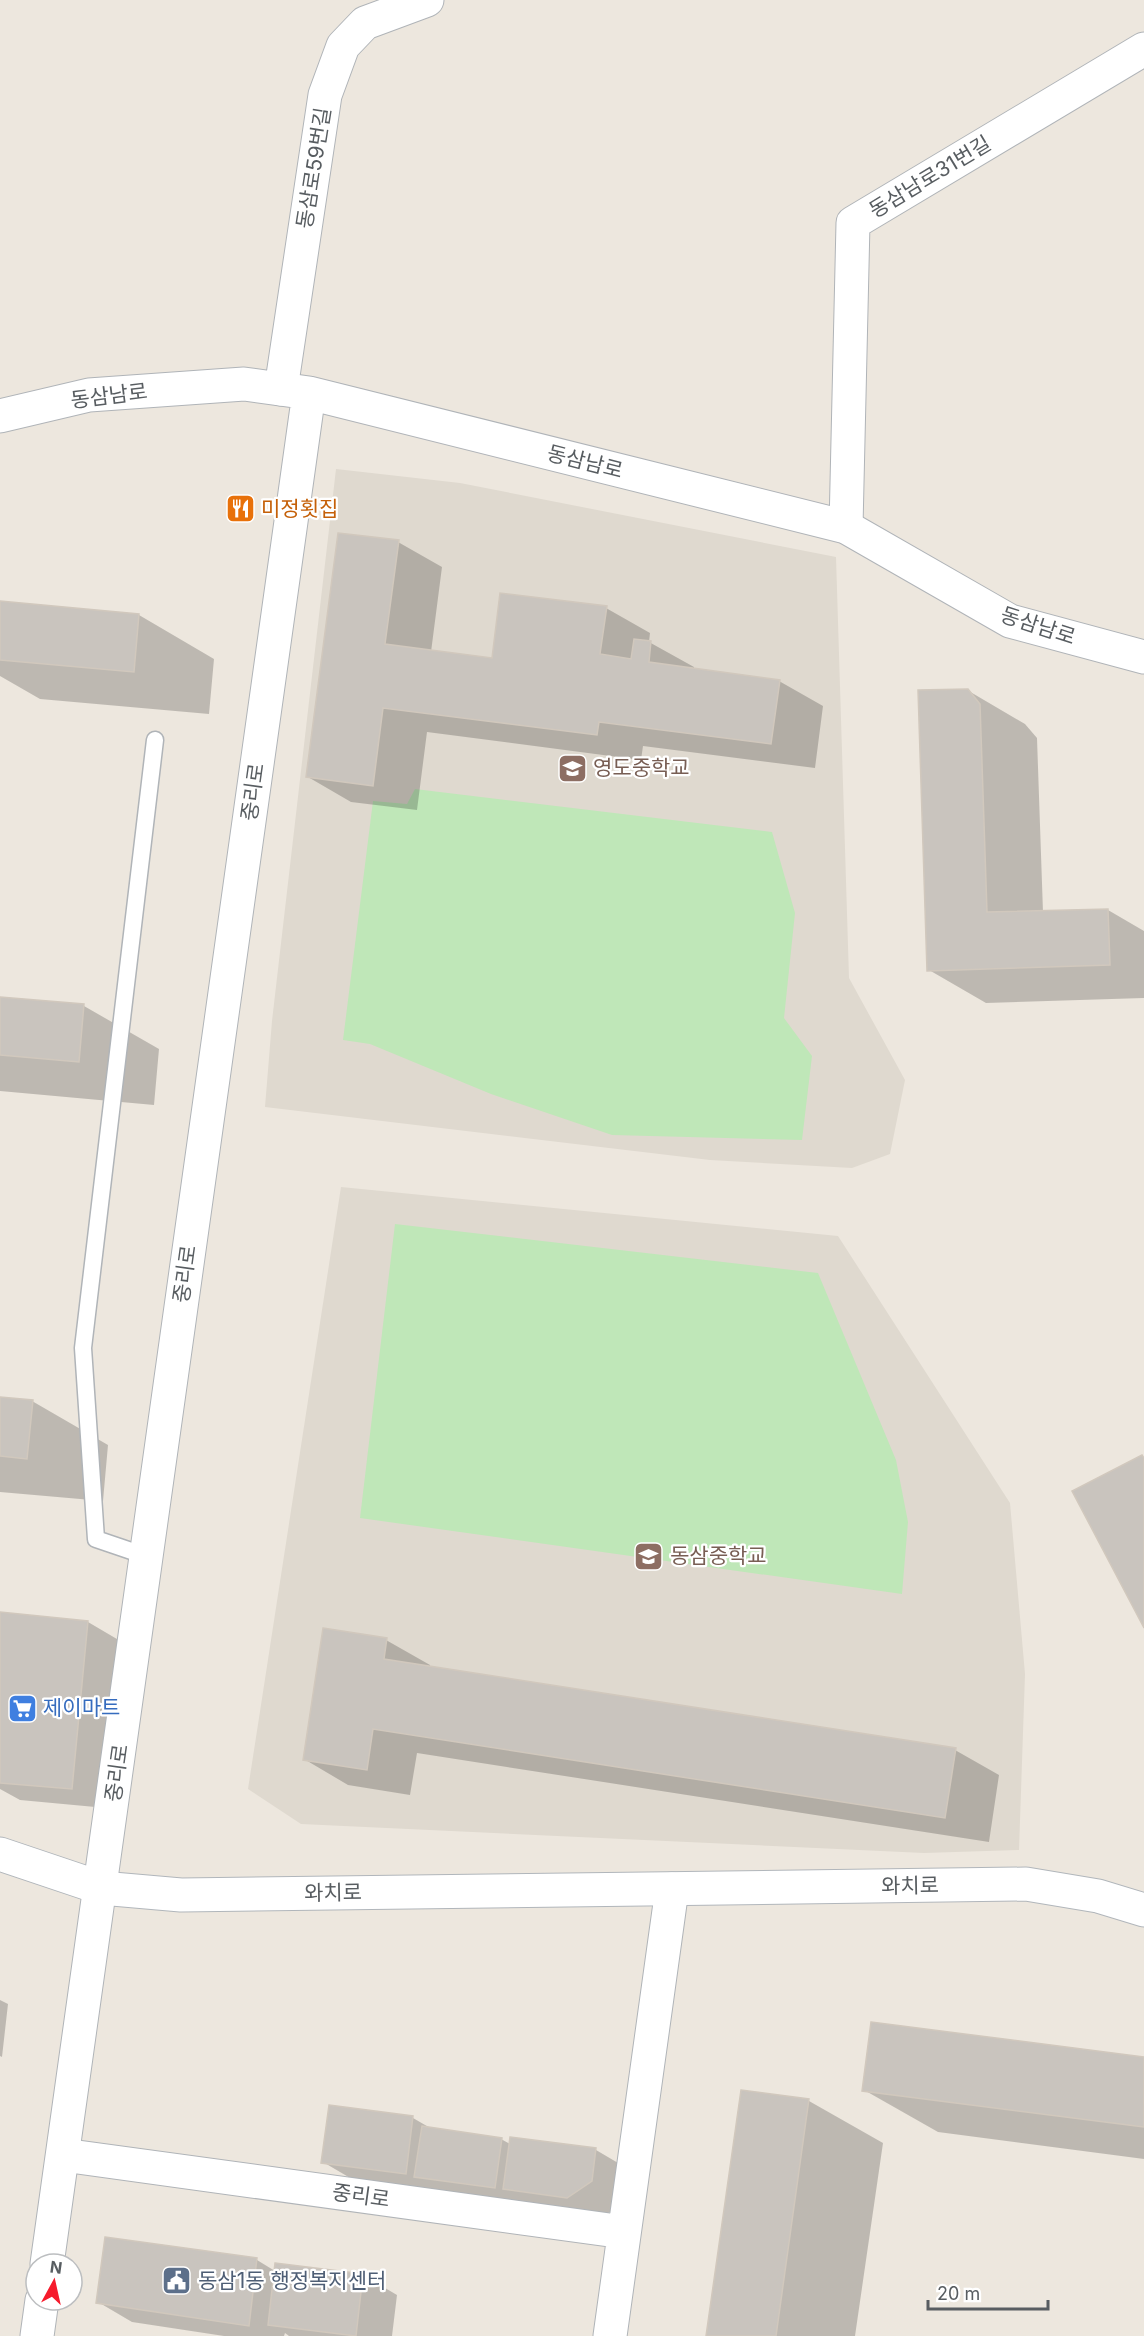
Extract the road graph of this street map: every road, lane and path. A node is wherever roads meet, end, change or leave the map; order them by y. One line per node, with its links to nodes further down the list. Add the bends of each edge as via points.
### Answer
1 (427, 0): 3 (street, 동삼로59번길, via 365,23 343,46 325,95)
2 (1144, 49): 5 (street, 동삼남로31번길, via 853,223)
3 (295, 391): 4 (street, 동삼남로, via 244,384 89,395); 5 (street, 동삼남로); 8 (street, 중리로)
4 (0, 416)
5 (846, 527): 6 (street, 동삼남로, via 1010,621)
6 (1144, 657)
7 (155, 740): 8 (lane, via 83,1348 96,1539)
8 (146, 1556): 10 (street, 중리로)
9 (0, 1854): 10 (street, 와치로)
10 (101, 1888): 11 (street, 와치로, via 181,1895); 13 (street, 중리로)
11 (672, 1889): 12 (street, 와치로, via 1026,1884 1098,1896); 14 (street)
12 (1144, 1910)
13 (63, 2155): 14 (street, 중리로); 15 (street, 중리로)
14 (624, 2232): 18 (street)
15 (49, 2252)
16 (40, 2312): 17 (street)
17 (37, 2336)
18 (610, 2336)

